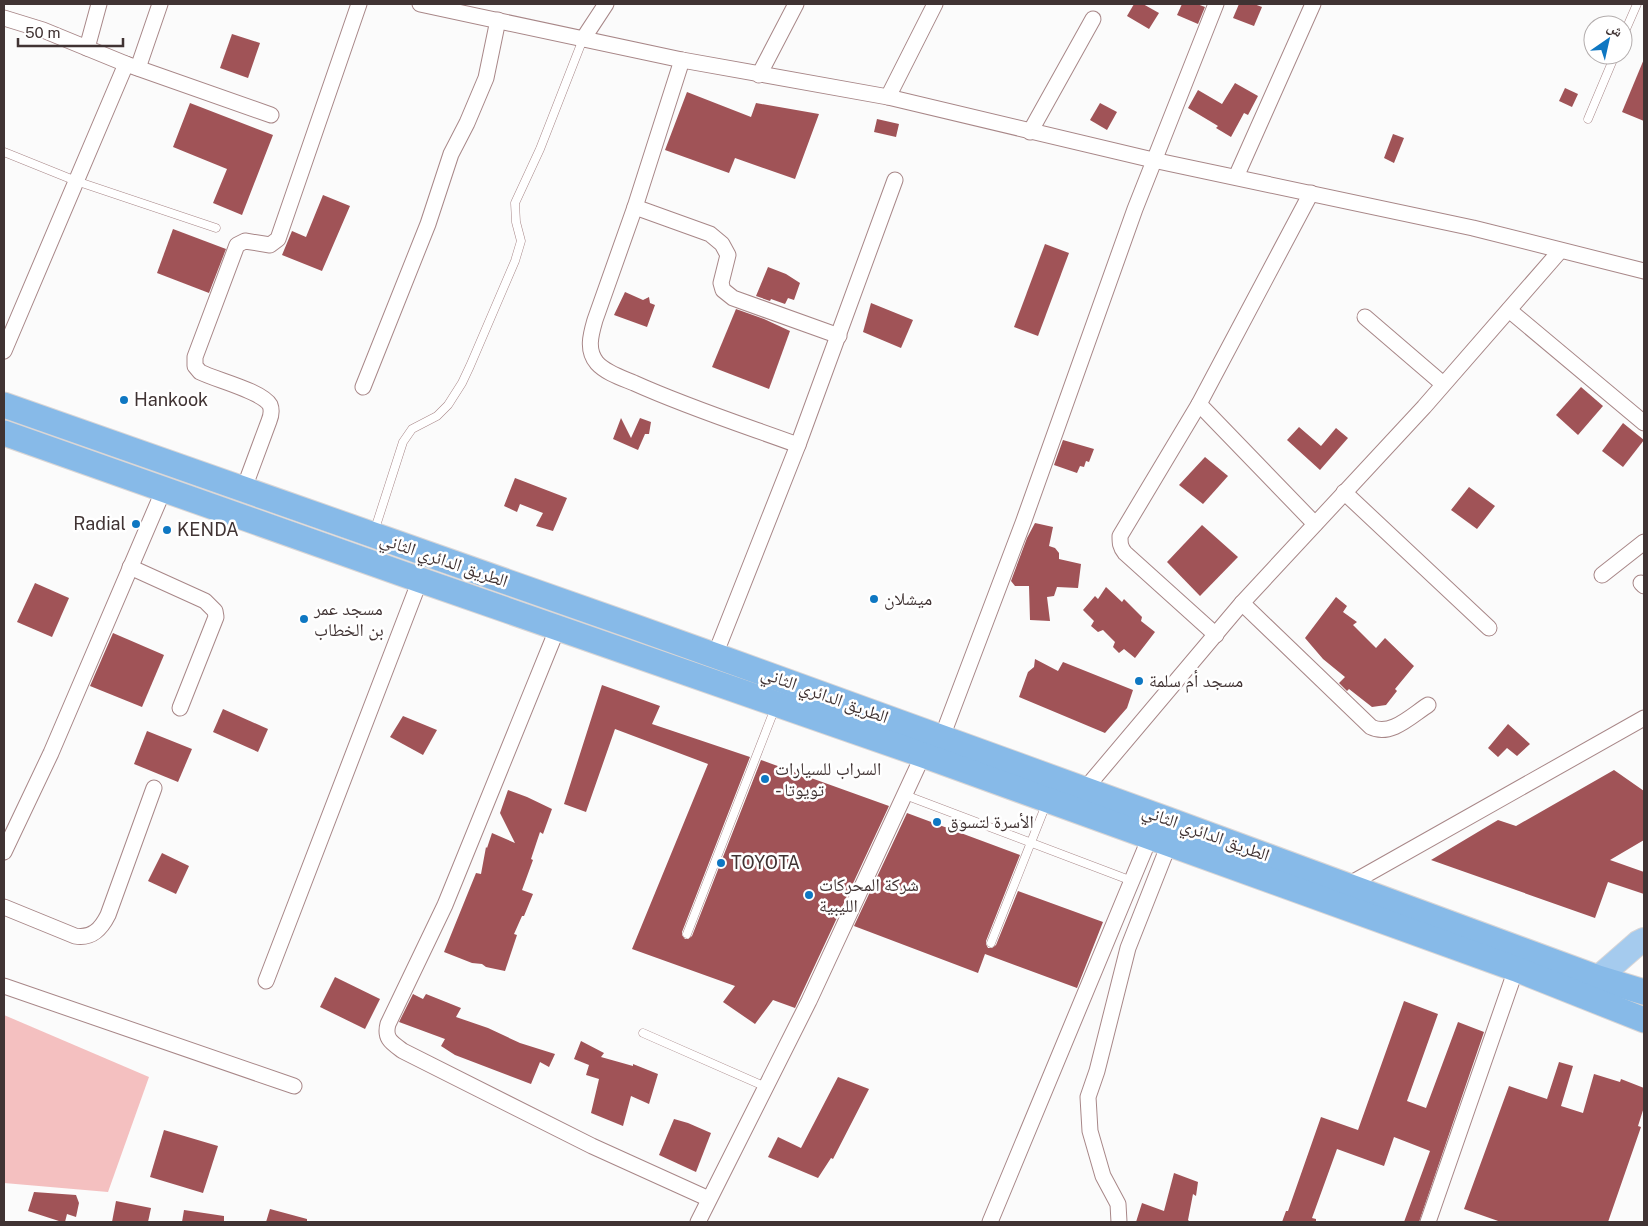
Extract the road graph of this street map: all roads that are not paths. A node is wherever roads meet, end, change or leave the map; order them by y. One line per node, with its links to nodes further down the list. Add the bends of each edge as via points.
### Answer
1 (99, 4): 14 (street)
2 (160, 4): 17 (street)
3 (359, 4): 45 (street, via 278,239 270,245 245,241 237,246 196,357 195,366 200,372 260,396 270,406 269,421)
4 (420, 4): 12 (street)
5 (606, 4): 13 (street)
6 (796, 4): 18 (street)
7 (935, 4): 19 (street)
8 (1216, 4): 24 (street)
9 (1313, 4): 25 (street)
10 (4, 18): 14 (street)
11 (1093, 19): 22 (street)
12 (498, 20): 13 (street); 38 (street, via 486,78 451,154 428,224)
13 (583, 39): 15 (street); 48 (lane, via 515,203 521,241 515,261 456,393 442,412 412,429 403,442)
14 (87, 48): 17 (street)
15 (682, 60): 18 (street); 29 (street)
16 (1611, 65): 21 (lane)
17 (132, 66): 20 (street); 27 (street)
18 (759, 75): 19 (street)
19 (888, 97): 22 (street)
20 (272, 115)
21 (1588, 119)
22 (1030, 132): 24 (street)
23 (4, 152): 27 (lane)
24 (1153, 160): 25 (street); 62 (street, via 1023,523)
25 (1236, 177): 28 (street)
26 (895, 180): 35 (street)
27 (76, 182): 30 (lane); 36 (street)
28 (1311, 193): 31 (street, via 1473,228); 39 (street)
29 (635, 207): 35 (street, via 710,234 722,244 728,255 721,283 723,290 734,298); 43 (street, via 591,336 590,346 598,364 658,394)
30 (216, 228)
31 (1560, 251): 32 (street); 33 (street)
32 (1644, 271)
33 (1508, 310): 37 (street); 41 (street)
34 (1364, 317): 37 (street)
35 (839, 336): 43 (street)
36 (4, 351)
37 (1444, 384): 46 (street)
38 (363, 387)
39 (1198, 404): 47 (street); 56 (street, via 1120,536 1120,542 1125,553)
40 (4, 405): 45 (highway, الطريق الدائري الثاني)
41 (1644, 422)
42 (4, 433): 44 (highway, الطريق الدائري الثاني)
43 (798, 444): 57 (street)
44 (164, 489): 50 (street); 52 (highway, الطريق الدائري الثاني)
45 (243, 491): 48 (highway, الطريق الدائري الثاني)
46 (1344, 492): 47 (street); 55 (street)
47 (1315, 524): 53 (street)
48 (374, 535): 57 (highway, الطريق الدائري الثاني)
49 (1644, 542): 51 (street)
50 (130, 567): 60 (street, via 205,601 216,611); 70 (street, via 51,753)
51 (1602, 575)
52 (420, 580): 54 (highway, الطريق الدائري الثاني); 79 (street)
53 (1242, 603): 56 (street); 59 (street, via 1378,731 1392,728)
54 (558, 627): 58 (highway, الطريق الدائري الثاني); 86 (street, via 445,905 386,1033 388,1039 403,1051 592,1146)
55 (1488, 628)
56 (1216, 635): 65 (street)
57 (715, 655): 62 (highway, الطريق الدائري الثاني)
58 (776, 703): 63 (highway, الطريق الدائري الثاني); 74 (lane)
59 (1428, 705)
60 (180, 708)
61 (1644, 718): 72 (street)
62 (942, 737): 65 (highway, الطريق الدائري الثاني)
63 (923, 755): 66 (street); 67 (highway, الطريق الدائري الثاني)
64 (154, 788): 73 (street, via 108,915 98,930 85,936 75,936)
65 (1085, 789): 72 (highway, الطريق الدائري الثاني)
66 (905, 795): 69 (lane); 85 (street)
67 (1048, 800): 68 (highway, الطريق الدائري الثاني); 69 (lane)
68 (1160, 841): 71 (street); 77 (highway, الطريق الدائري الثاني); 89 (street, via 1088,1097 1090,1131 1103,1176 1118,1204)
69 (1030, 842): 71 (lane); 76 (lane)
70 (4, 852)
71 (1132, 881): 88 (street)
72 (1348, 885): 78 (highway, الطريق الدائري الثاني)
73 (4, 907)
74 (687, 934)
75 (1644, 940): 78 (main road)
76 (991, 943)
77 (1516, 970): 82 (highway, الطريق الدائري الثاني); 90 (street)
78 (1598, 978): 81 (highway, الطريق الدائري الثاني)
79 (266, 981)
80 (4, 986): 84 (street)
81 (1644, 992)
82 (1644, 1020)
83 (643, 1033): 85 (lane)
84 (294, 1086)
85 (766, 1087): 86 (street)
86 (710, 1199): 87 (street)
87 (698, 1222)
88 (990, 1222)
89 (1119, 1222)
90 (1428, 1222)

